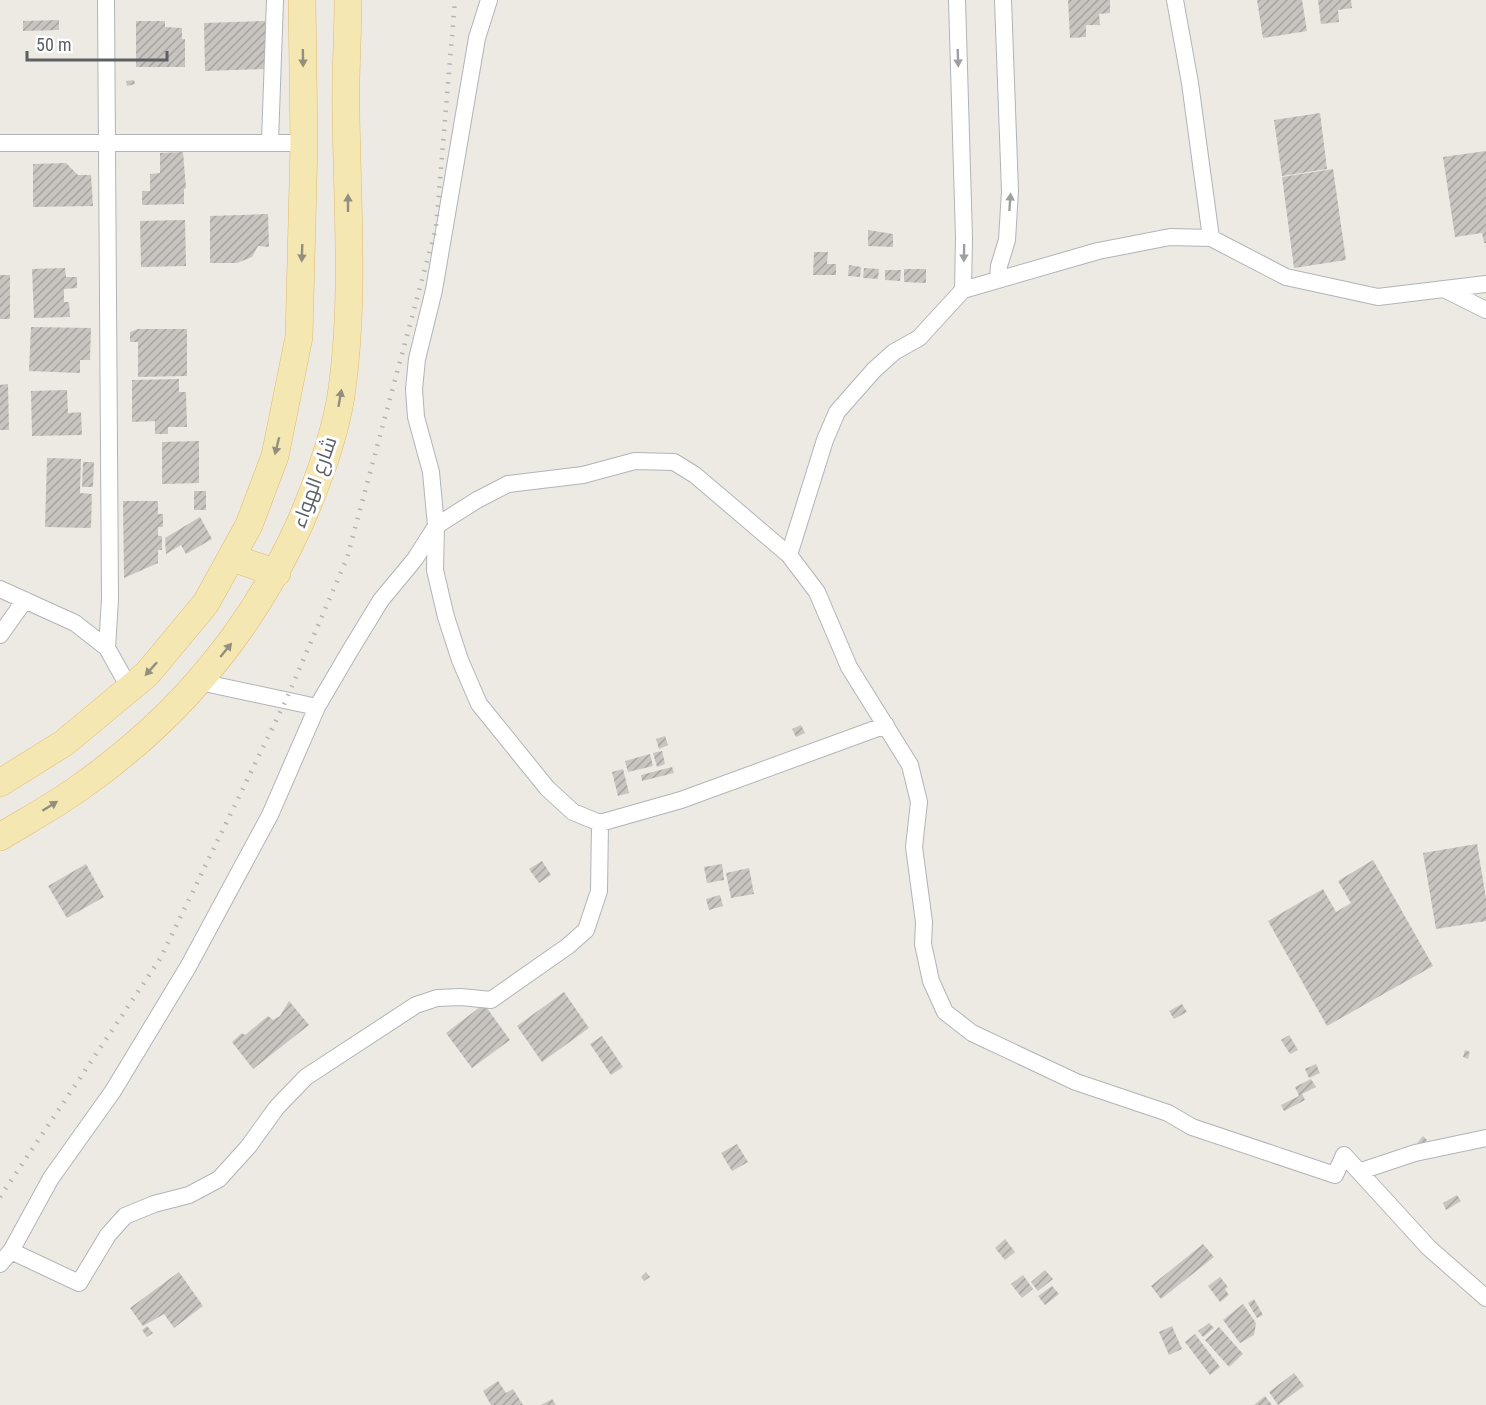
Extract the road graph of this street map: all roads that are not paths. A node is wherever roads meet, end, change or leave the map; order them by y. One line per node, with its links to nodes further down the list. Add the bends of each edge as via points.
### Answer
1 (106, 0): 10 (street)
2 (275, 0): 9 (street)
3 (302, 0): 12 (main road, one-way to 12)
4 (348, 0): 22 (main road, شارع الهواء, one-way to 4, via 316,486 341,397 349,282)
5 (489, 0): 19 (street, via 477,38 434,290 417,359 416,417 431,472)
6 (957, 0): 16 (street, one-way to 16)
7 (1004, 0): 14 (street, one-way to 7, via 1007,240 1010,191)
8 (1175, 0): 13 (street)
9 (270, 141): 10 (street); 12 (street)
10 (108, 142): 11 (street); 26 (street)
11 (0, 143)
12 (304, 143): 21 (main road, one-way to 21, via 299,337 289,395 274,456 249,525)
13 (1211, 238): 14 (street, via 1170,237 1098,251); 17 (street, via 1286,277 1378,297)
14 (998, 280): 16 (street)
15 (1486, 284): 17 (street)
16 (963, 290): 20 (street, via 919,338 894,352 874,370 837,412 821,450)
17 (1446, 290): 18 (street)
18 (1486, 310)
19 (436, 526): 20 (street, via 508,484 583,475 635,461 655,460 674,462 695,475); 29 (street, via 381,600); 32 (street, via 435,570 446,617 479,704 547,788 573,812)
20 (789, 555): 30 (street, via 817,592 849,667)
21 (232, 558): 22 (main road); 28 (main road, one-way to 28, via 206,603)
22 (277, 573): 27 (main road, شارع الهواء, one-way to 22, via 234,640)
23 (0, 589): 24 (street)
24 (25, 600): 25 (street); 26 (street, via 75,623)
25 (0, 635)
26 (107, 648): 28 (street)
27 (200, 682): 29 (street); 33 (main road, شارع الهواء, one-way to 27, via 79,788)
28 (130, 689): 31 (main road, via 64,743)
29 (317, 707): 36 (street, via 270,815 188,967 113,1091 51,1178)
30 (886, 725): 32 (street, via 681,800); 35 (street, via 910,765 919,802 914,847 924,922 923,944 931,981 945,1012 972,1033 1077,1082 1168,1113 1192,1127 1335,1175 1344,1155)
31 (0, 783)
32 (600, 823): 36 (street, via 599,891 594,915 586,930 568,946 491,1000 437,998 416,1005 306,1077 219,1179 189,1195 125,1216 108,1234 79,1283)
33 (0, 837)
34 (1486, 1138): 35 (street, via 1415,1153)
35 (1360, 1171): 38 (street, via 1430,1248)
36 (11, 1251): 37 (street)
37 (0, 1264)
38 (1486, 1298)

